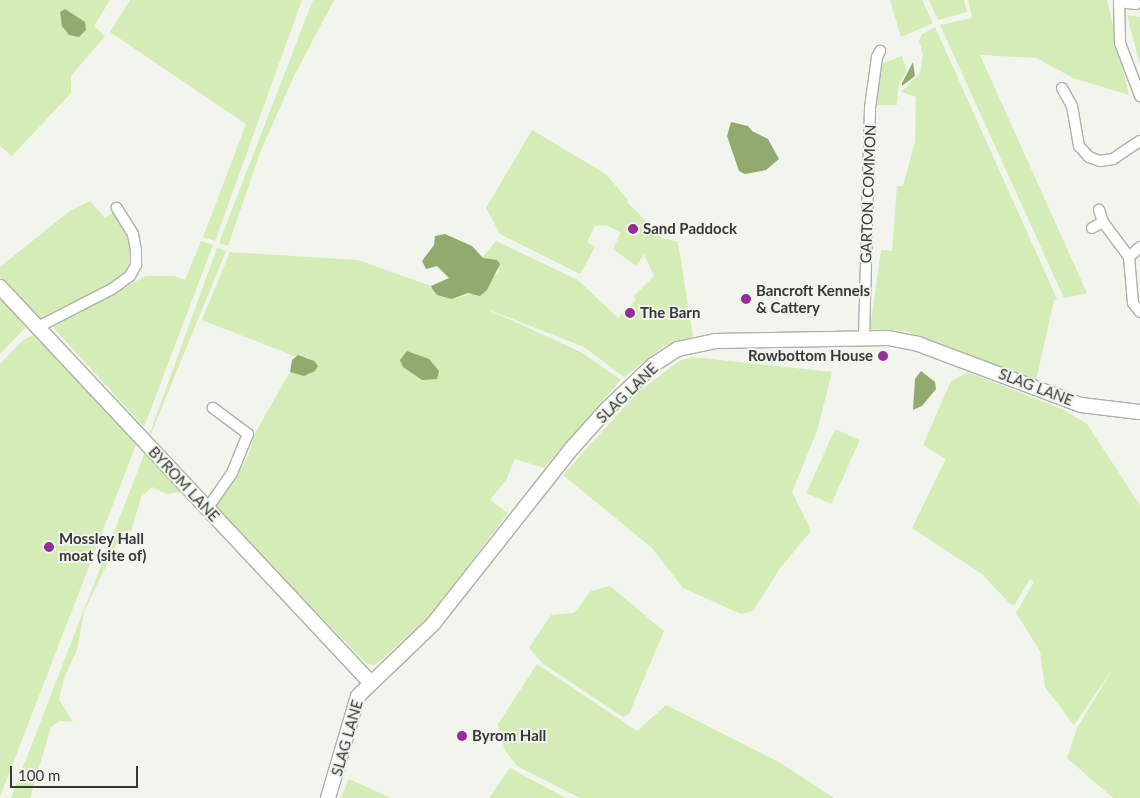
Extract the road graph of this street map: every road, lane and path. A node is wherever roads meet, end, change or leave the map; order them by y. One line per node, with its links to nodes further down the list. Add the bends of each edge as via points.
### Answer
1 (1119, 1): 2 (street); 5 (street, via 1120,43)
2 (1136, 4)
3 (880, 51): 16 (street, GARTON COMMON, via 870,108)
4 (1061, 87): 6 (street, via 1072,106 1079,146 1089,157 1100,161 1113,159)
5 (1140, 96)
6 (1140, 141)
7 (117, 208): 15 (street, via 133,234 136,265 130,276 112,289)
8 (1099, 210): 9 (street)
9 (1103, 222): 10 (street); 12 (street)
10 (1092, 228)
11 (1140, 247): 12 (street)
12 (1129, 257): 14 (street, via 1133,303)
13 (0, 287): 15 (street, BYROM LANE)
14 (1140, 312)
15 (38, 327): 19 (street, BYROM LANE)
16 (864, 338): 18 (street, SLAG LANE, via 888,338 918,344 1081,405); 20 (street, SLAG LANE, via 697,343 678,349 653,365 572,447 433,624)
17 (213, 408): 19 (street, via 248,434 232,473)
18 (1140, 412)
19 (208, 509): 20 (street, BYROM LANE)
20 (370, 681): 21 (street, SLAG LANE, via 358,696)
21 (328, 798)

